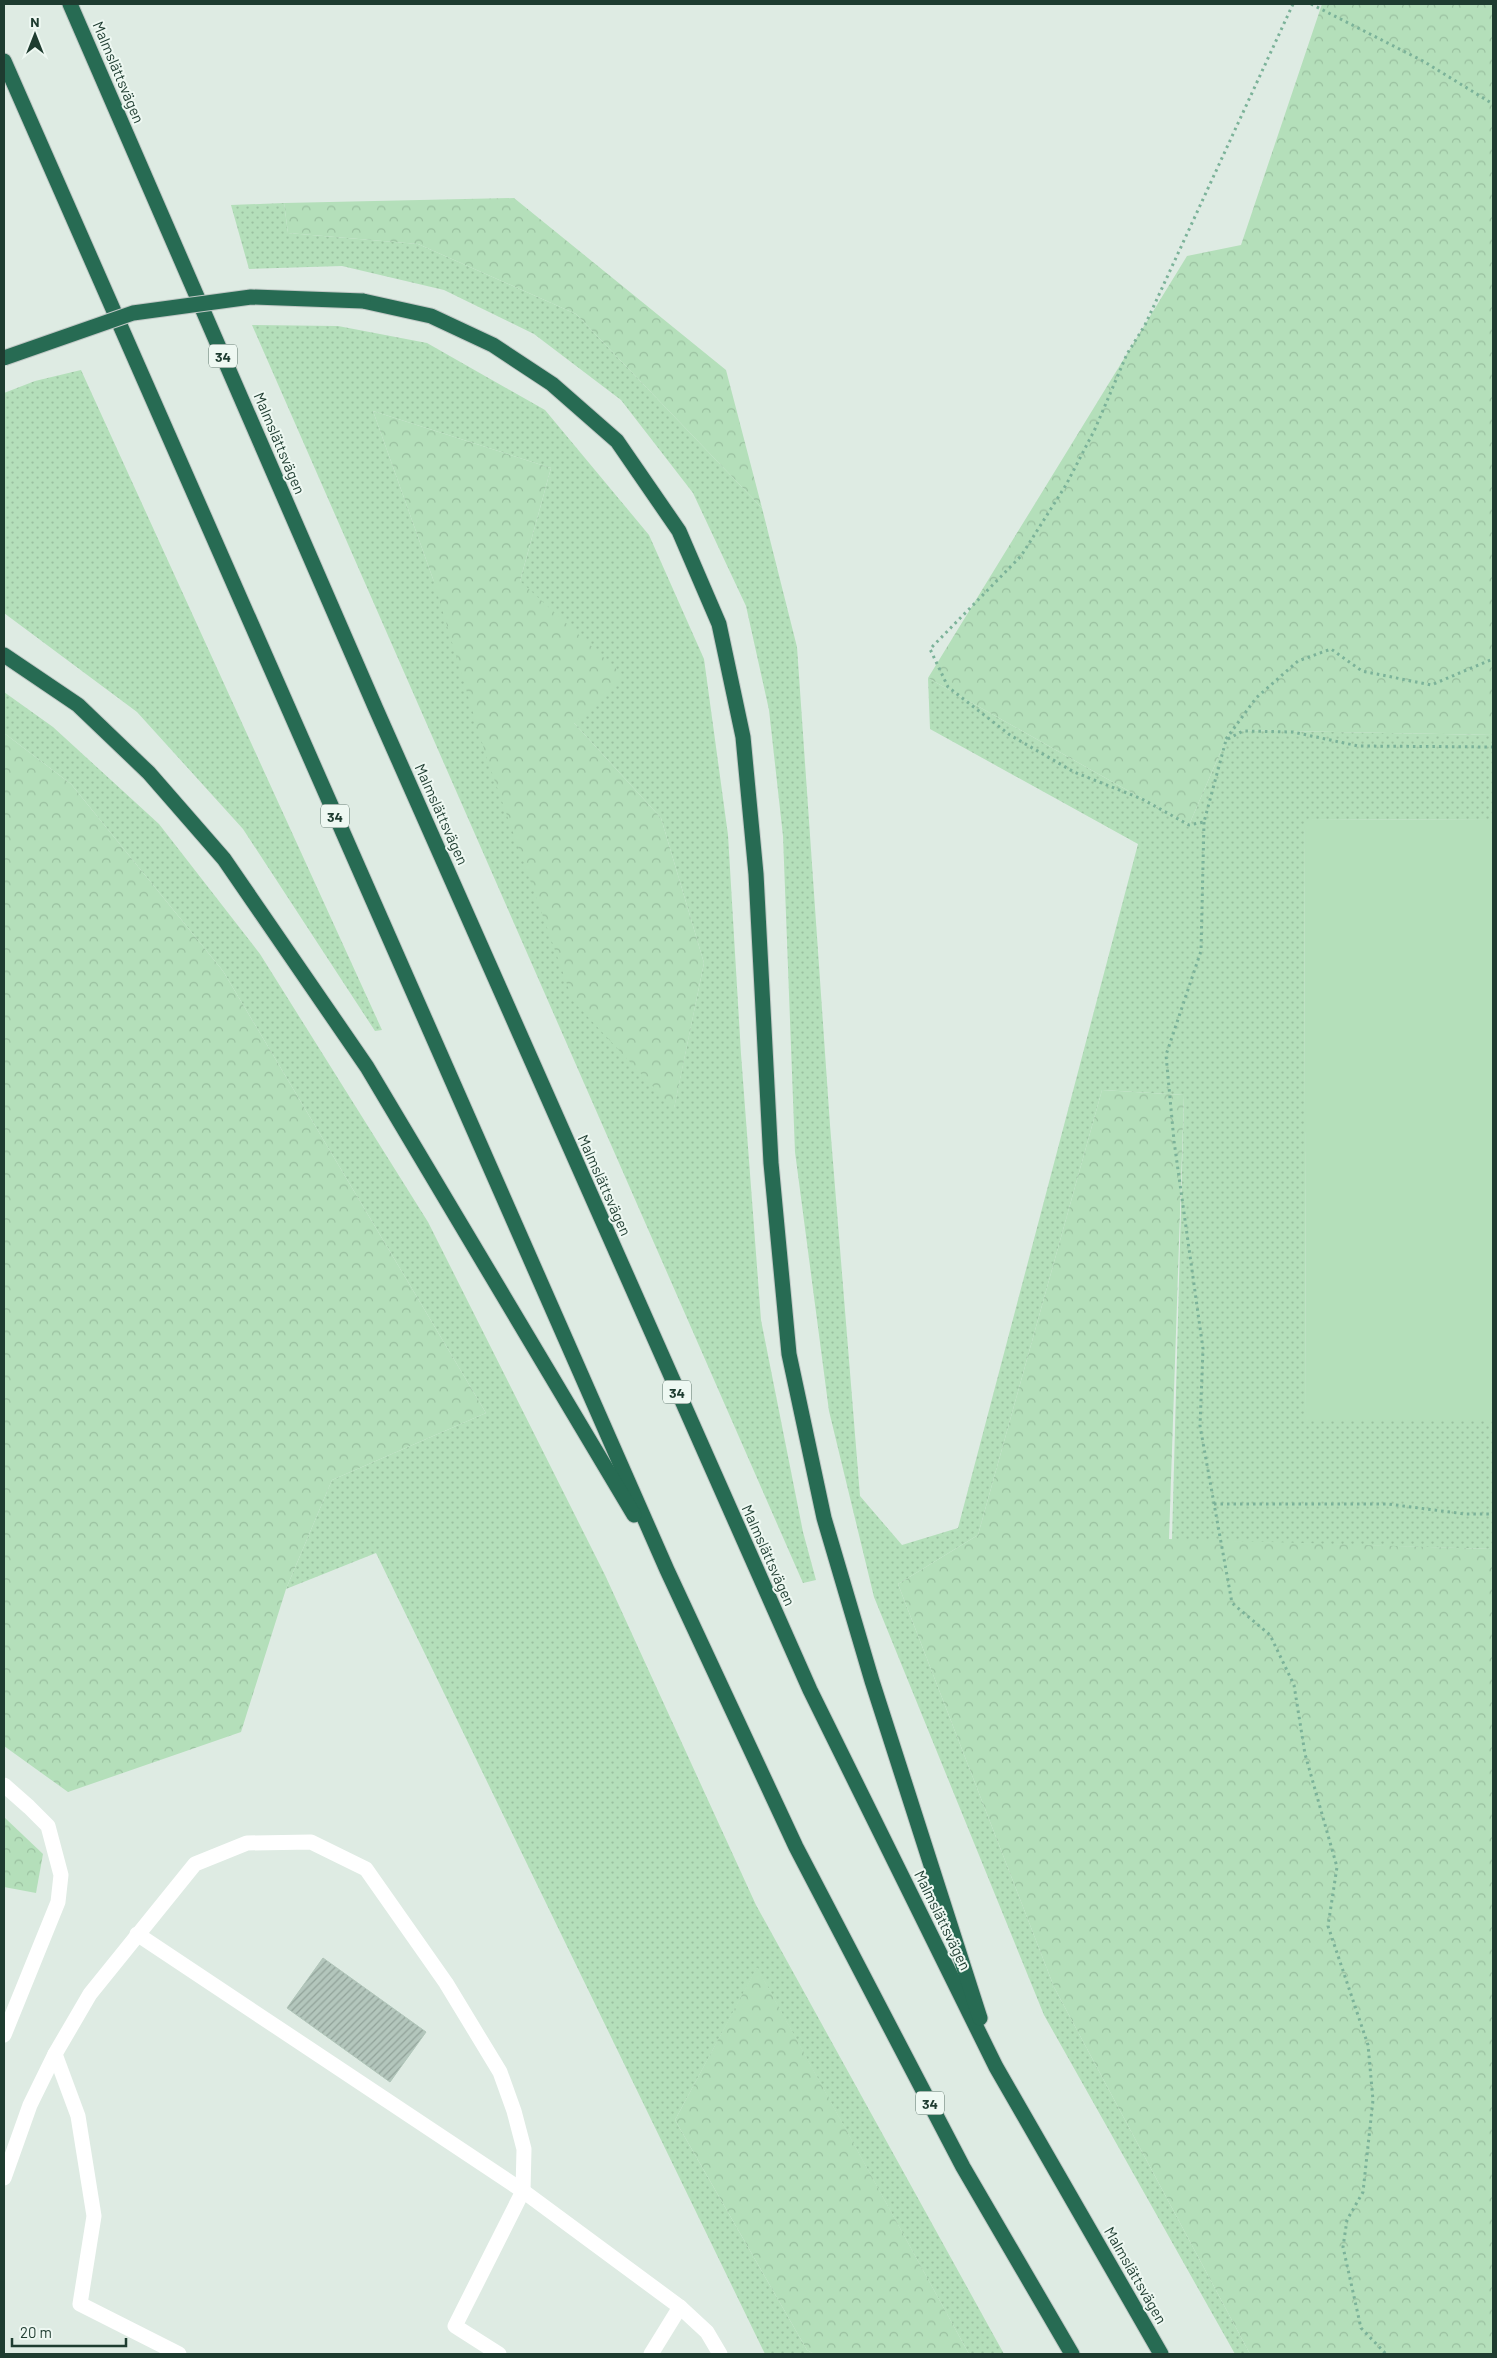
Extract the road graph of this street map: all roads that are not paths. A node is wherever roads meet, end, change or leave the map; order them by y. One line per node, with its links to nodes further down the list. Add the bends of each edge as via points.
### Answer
1 (70, 4): 10 (highway, Malmslättsvägen / 34, via 376,709 798,1664)
2 (4, 61): 5 (highway, 34)
3 (4, 358): 10 (highway, bridge, via 133,313 251,297 363,301 431,316 493,345 552,384 617,441 679,531 720,624 744,737 756,874 771,1163 790,1354 824,1518 872,1681)
4 (4, 655): 5 (highway, via 78,705 149,773 224,859 367,1068)
5 (667, 1570): 18 (highway, 34, via 796,1847 963,2167)
6 (4, 1785): 8 (lane, via 48,1826 61,1875 58,1902)
7 (137, 1934): 9 (lane, via 90,1994); 12 (lane); 12 (lane, via 195,1864 247,1843 311,1842 366,1869 446,1983 500,2072 524,2149)
8 (4, 2035)
9 (55, 2054): 11 (lane, via 30,2105); 14 (lane, via 78,2116 94,2216 80,2304)
10 (996, 2068): 19 (highway, Malmslättsvägen / 34)
11 (4, 2178)
12 (523, 2191): 13 (lane); 15 (lane, via 455,2326)
13 (680, 2308): 16 (lane); 17 (lane, via 707,2332)
14 (179, 2354)
15 (500, 2354)
16 (651, 2354)
17 (720, 2354)
18 (1072, 2354)
19 (1161, 2354)

